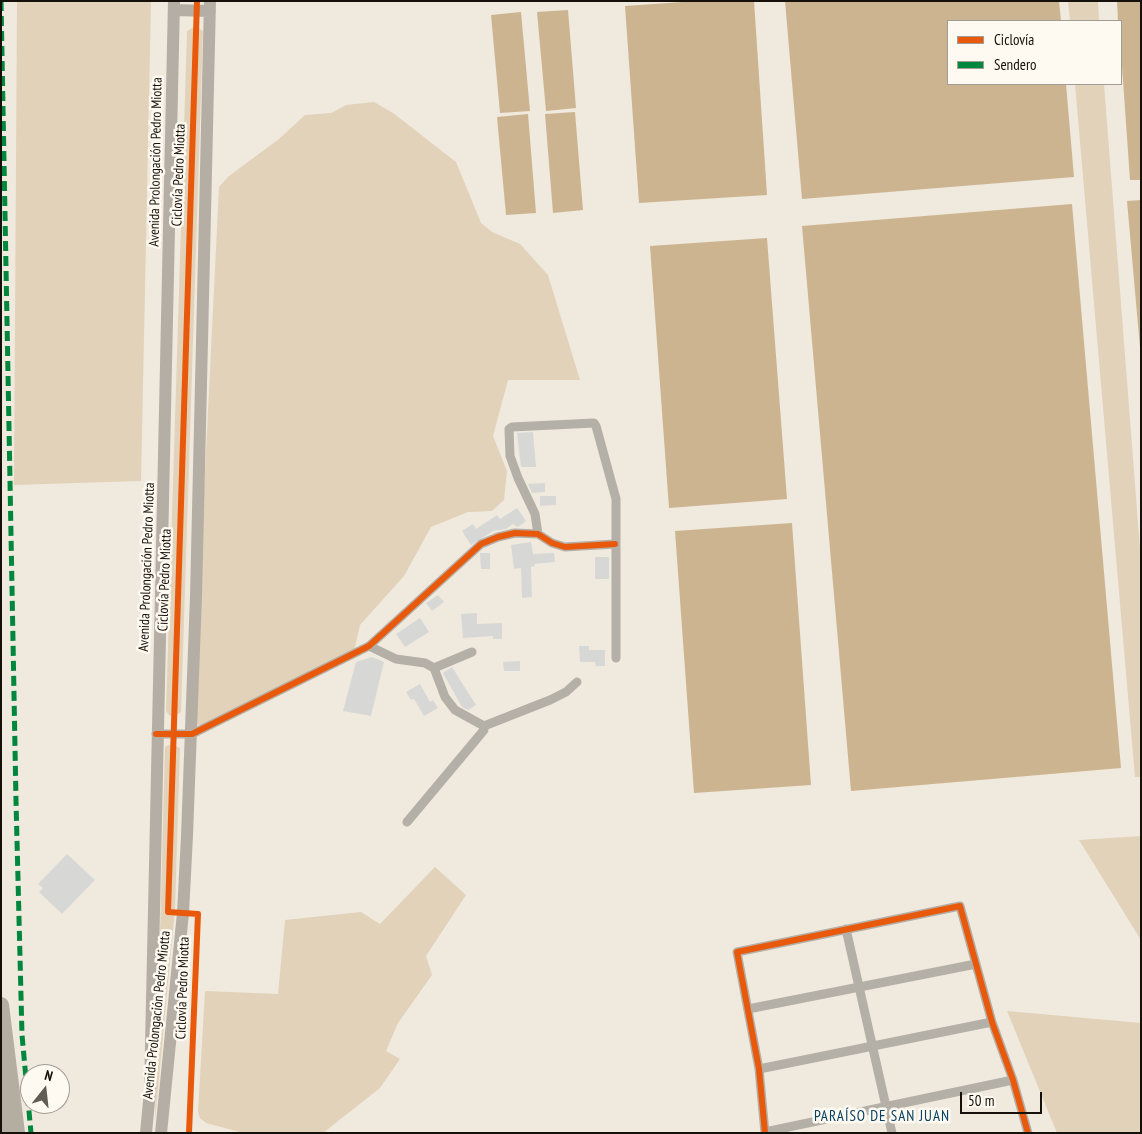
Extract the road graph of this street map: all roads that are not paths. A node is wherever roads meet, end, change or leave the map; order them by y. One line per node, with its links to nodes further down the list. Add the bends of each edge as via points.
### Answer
1 (174, 6): 2 (main road); 11 (main road, Avenida Prolongación Pedro Miotta)
2 (210, 6): 12 (main road, Avenida Prolongación Pedro Miotta)
3 (538, 534): 4 (street, via 565,547); 4 (street, via 536,514 510,456 509,429 589,422 596,426 616,499); 5 (street, via 516,533 481,544)
4 (615, 544): 7 (street)
5 (370, 646): 8 (street, via 396,659 425,663); 12 (street)
6 (472, 652): 8 (street)
7 (616, 658)
8 (434, 668): 10 (street, via 445,697 455,710)
9 (577, 682): 10 (street, via 550,700)
10 (484, 726): 13 (street, via 484,730)
11 (156, 734): 12 (street); 27 (main road, Avenida Prolongación Pedro Miotta, via 150,1091)
12 (192, 734): 28 (main road, Avenida Prolongación Pedro Miotta, via 182,913)
13 (407, 822)
14 (846, 929): 15 (street, via 960,906); 16 (street); 18 (street, via 737,952)
15 (976, 964): 16 (street); 19 (street)
16 (860, 987): 18 (street); 20 (street)
17 (1, 1006): 25 (highway); 26 (highway)
18 (748, 1008): 21 (street)
19 (992, 1022): 20 (street); 22 (street)
20 (874, 1046): 21 (street); 23 (street)
21 (759, 1069): 24 (street)
22 (1013, 1080): 23 (street); 30 (street)
23 (888, 1106): 24 (street); 29 (street)
24 (765, 1132)
25 (3, 1133)
26 (17, 1133)
27 (146, 1133)
28 (161, 1133)
29 (892, 1133)
30 (1028, 1133)

